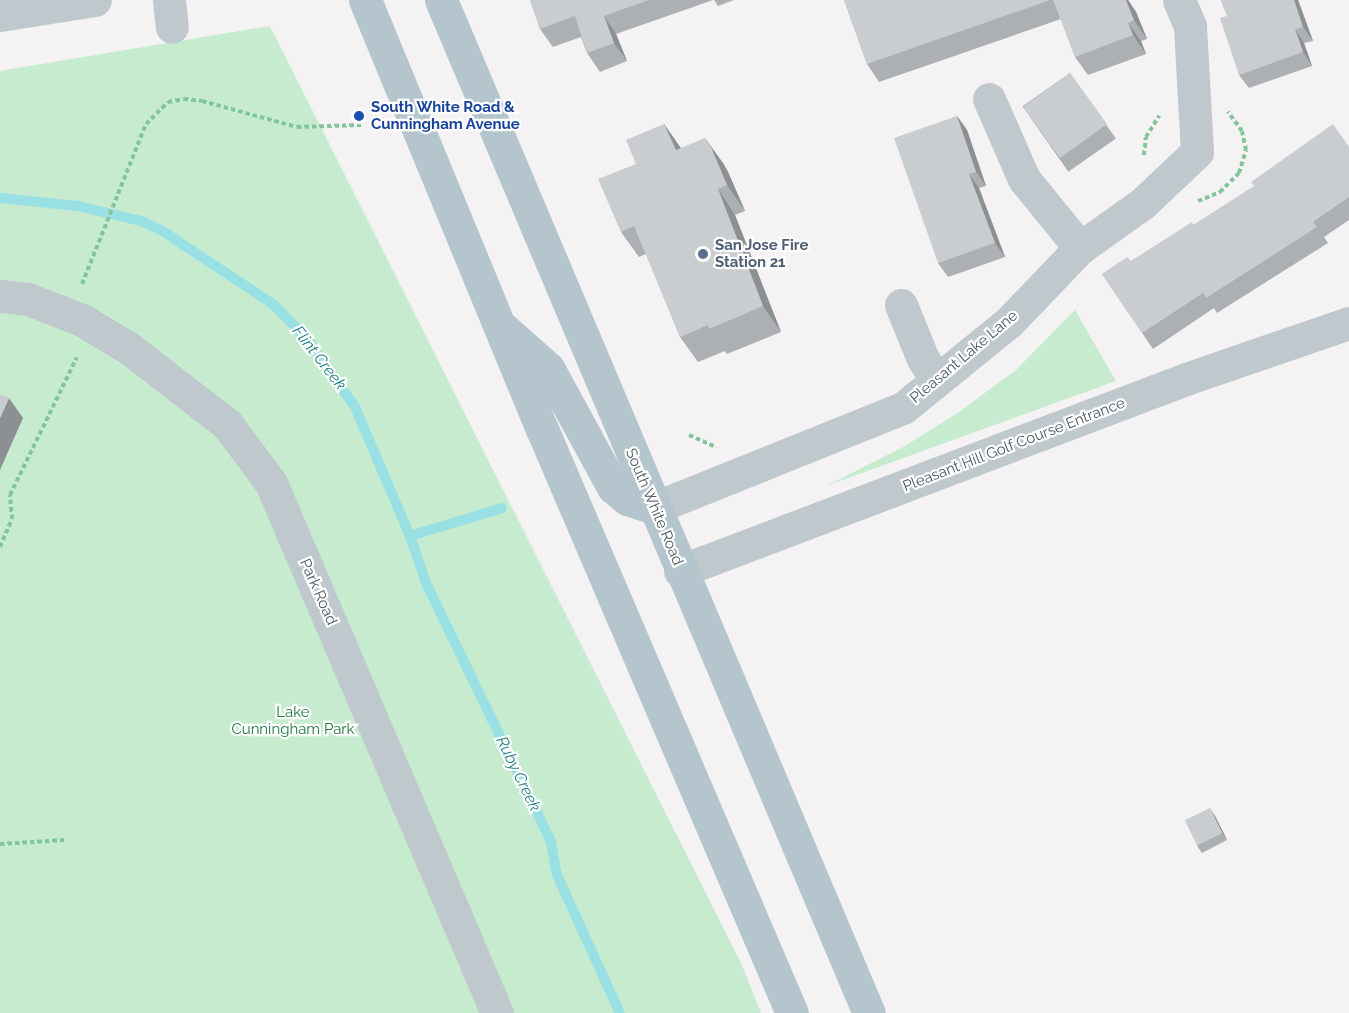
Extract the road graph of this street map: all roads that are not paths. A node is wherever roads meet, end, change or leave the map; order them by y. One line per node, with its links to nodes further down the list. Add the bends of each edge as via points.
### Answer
1 (95, 0): 5 (street)
2 (365, 0): 11 (main road)
3 (441, 0): 13 (main road, South White Road)
4 (1179, 0): 7 (street, Pleasant Lake Lane, via 1190,26 1197,152 1143,203)
5 (0, 15)
6 (989, 99): 7 (street, via 1024,179)
7 (1080, 248): 12 (street, Pleasant Lake Lane, via 1009,322)
8 (0, 296): 15 (street, Park Road, via 28,299 82,320 130,349 227,424 271,483)
9 (901, 304): 12 (street, via 923,359)
10 (1349, 323): 14 (street, Pleasant Hill Golf Course Entrance, via 1186,378)
11 (499, 325): 13 (main road, via 548,368 613,487 627,499); 16 (main road)
12 (937, 380): 13 (street, Pleasant Lake Lane, via 903,408)
13 (654, 508): 14 (main road, South White Road)
14 (680, 571): 17 (main road, South White Road)
15 (497, 1013)
16 (792, 1013)
17 (868, 1013)

